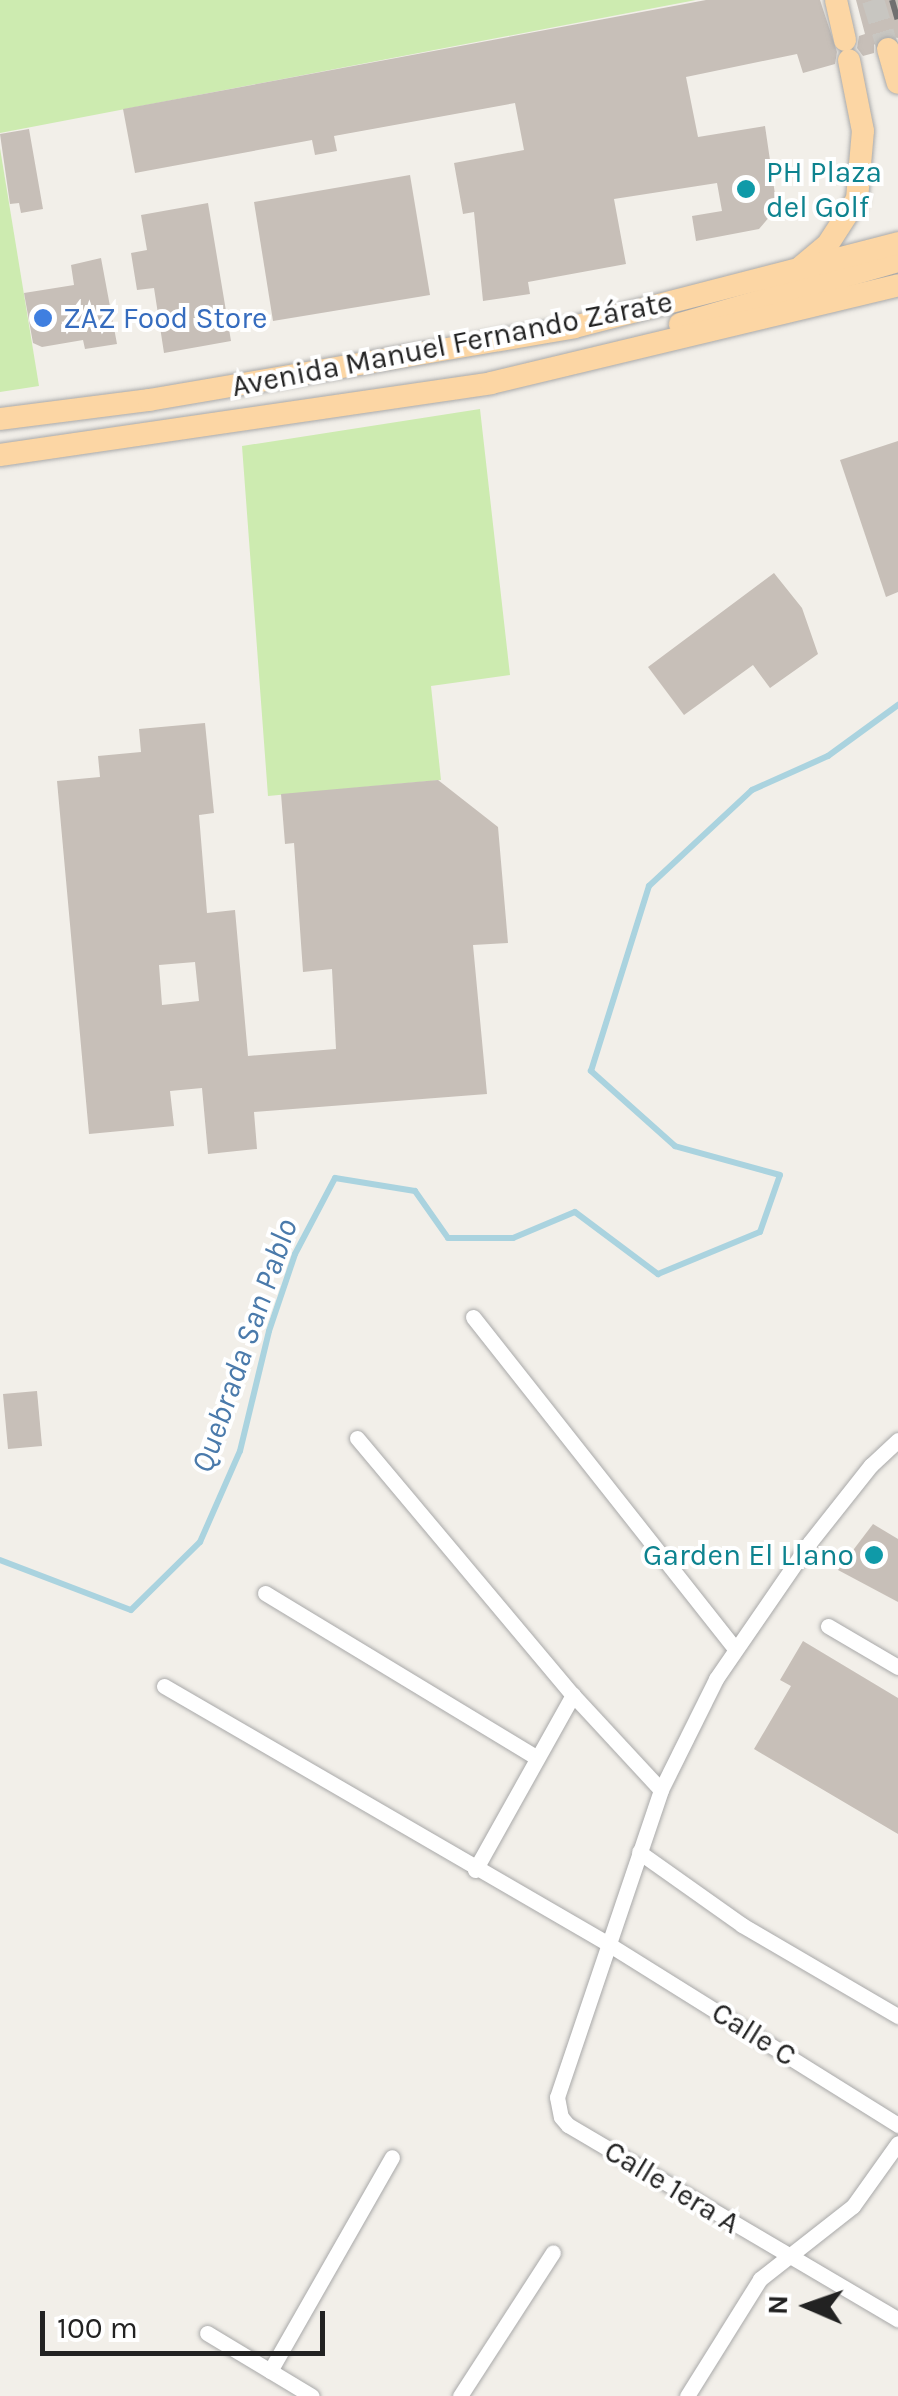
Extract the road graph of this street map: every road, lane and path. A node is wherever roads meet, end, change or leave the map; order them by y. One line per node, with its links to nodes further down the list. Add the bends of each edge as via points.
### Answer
1 (836, 0): 6 (main road, via 863,131 857,200)
2 (888, 49): 3 (main road)
3 (898, 83)
4 (898, 244): 6 (main road, Avenida Manuel Fernando Zárate)
5 (898, 261): 6 (main road)
6 (796, 280): 8 (main road, Avenida Manuel Fernando Zárate); 9 (main road, via 664,329)
7 (898, 285): 9 (main road, Avenida Manuel Fernando Zárate)
8 (484, 344): 10 (main road); 11 (main road, Avenida Manuel Fernando Zárate)
9 (622, 354): 10 (main road, Avenida Manuel Fernando Zárate)
10 (491, 384): 12 (main road, Avenida Manuel Fernando Zárate)
11 (0, 419)
12 (0, 455)
13 (473, 1317): 18 (street)
14 (358, 1438): 21 (street)
15 (898, 1440): 18 (street, via 846,1496)
16 (265, 1593): 22 (street)
17 (828, 1626): 19 (street)
18 (734, 1648): 23 (street)
19 (898, 1667)
20 (164, 1686): 25 (street, Calle C)
21 (572, 1695): 22 (street); 23 (street)
22 (536, 1757): 25 (street)
23 (661, 1790): 24 (street)
24 (640, 1852): 26 (street); 27 (street, via 742,1925)
25 (475, 1870): 26 (street, Calle C)
26 (610, 1945): 28 (street, Calle C); 32 (street, Calle 1era A, via 559,2086 558,2108 568,2125)
27 (898, 2016)
28 (898, 2125)
29 (898, 2144): 32 (street, via 854,2206)
30 (392, 2157): 35 (street)
31 (553, 2252): 37 (street)
32 (788, 2256): 33 (street, Calle 1era A); 38 (street, via 744,2300)
33 (898, 2318)
34 (207, 2333): 35 (street)
35 (270, 2371): 36 (street)
36 (312, 2396)
37 (460, 2396)
38 (688, 2396)

